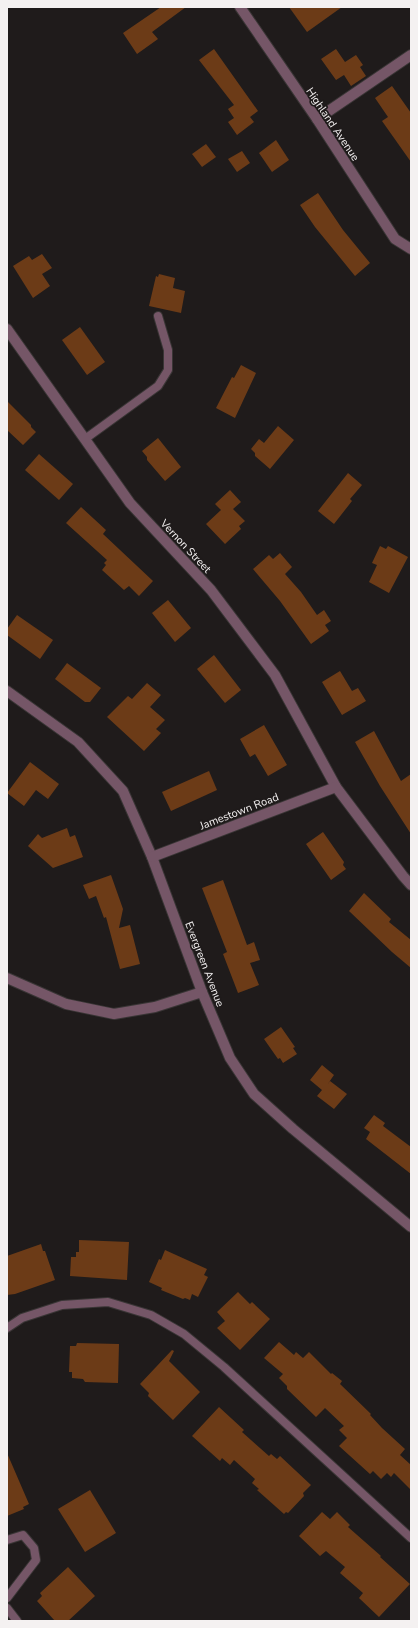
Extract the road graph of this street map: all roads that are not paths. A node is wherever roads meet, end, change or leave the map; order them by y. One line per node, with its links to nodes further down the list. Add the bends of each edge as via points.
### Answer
1 (240, 7): 3 (street, Highland Avenue)
2 (411, 55): 3 (street)
3 (316, 119): 4 (street, Highland Avenue, via 395,239)
4 (411, 249)
5 (158, 316): 7 (lane, via 168,350 168,370 158,386)
6 (7, 329): 7 (street, Vernon Street)
7 (85, 439): 9 (street, Vernon Street, via 130,503 211,590 275,675)
8 (7, 691): 10 (street, Evergreen Avenue, via 78,742 123,791)
9 (336, 787): 10 (street, Jamestown Road); 11 (street, Vernon Street)
10 (152, 857): 13 (street, Evergreen Avenue)
11 (411, 885)
12 (7, 978): 13 (street, via 66,1004 114,1014 155,1007)
13 (202, 992): 14 (street, Evergreen Avenue, via 230,1058 254,1094)
14 (411, 1227)
15 (7, 1328): 16 (lane, via 22,1318 62,1305 108,1302 151,1315 184,1334 224,1367)
16 (411, 1538)
17 (7, 1540): 18 (lane, via 23,1535 34,1548 36,1560)
18 (7, 1598)
19 (7, 1608): 20 (lane)
20 (17, 1621)

